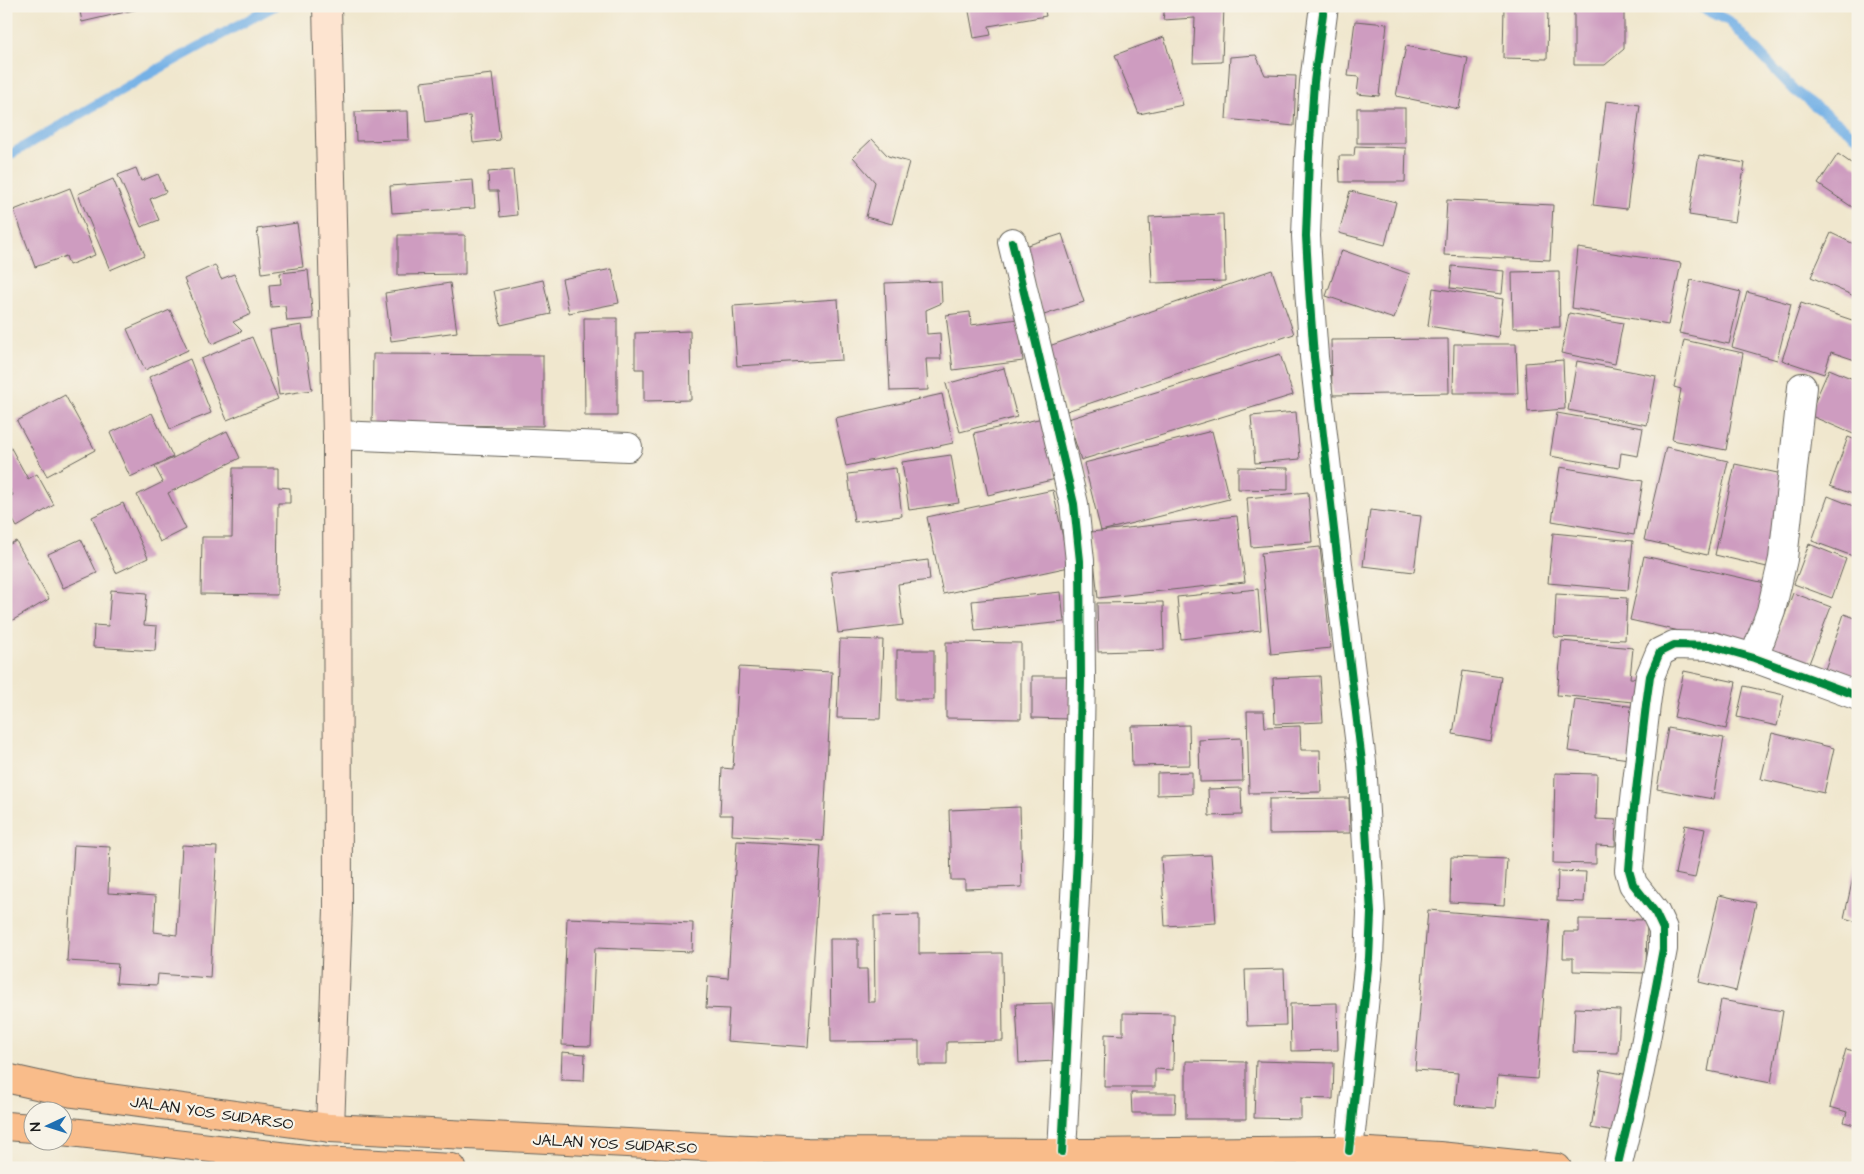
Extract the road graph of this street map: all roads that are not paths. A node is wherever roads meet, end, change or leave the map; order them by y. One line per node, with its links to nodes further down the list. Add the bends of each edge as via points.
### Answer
1 (327, 6): 5 (main road)
2 (1324, 6): 16 (street, via 1314,82 1306,236 1314,357 1362,762 1371,913)
3 (1012, 242): 17 (street, via 1074,504 1080,562 1082,680 1078,838)
4 (1802, 387): 7 (street, via 1783,559 1771,611)
5 (337, 435): 6 (street); 14 (main road, via 338,910)
6 (628, 447)
7 (1754, 658): 8 (street); 21 (street, via 1712,646 1674,645 1660,652 1650,676 1629,870 1633,884 1655,912 1663,929 1663,949 1640,1071)
8 (1858, 696)
9 (6, 1078): 10 (highway, JALAN YOS SUDARSO)
10 (73, 1093): 11 (highway); 14 (highway, JALAN YOS SUDARSO)
11 (71, 1102)
12 (6, 1126): 13 (highway)
13 (22, 1127)
14 (330, 1128): 17 (highway, JALAN YOS SUDARSO, via 807,1152)
15 (72, 1132): 18 (highway)
16 (1349, 1151): 17 (highway, JALAN YOS SUDARSO); 20 (highway, JALAN YOS SUDARSO)
17 (1062, 1152)
18 (323, 1164): 19 (highway)
19 (452, 1168)
20 (1558, 1168)
21 (1617, 1168)

